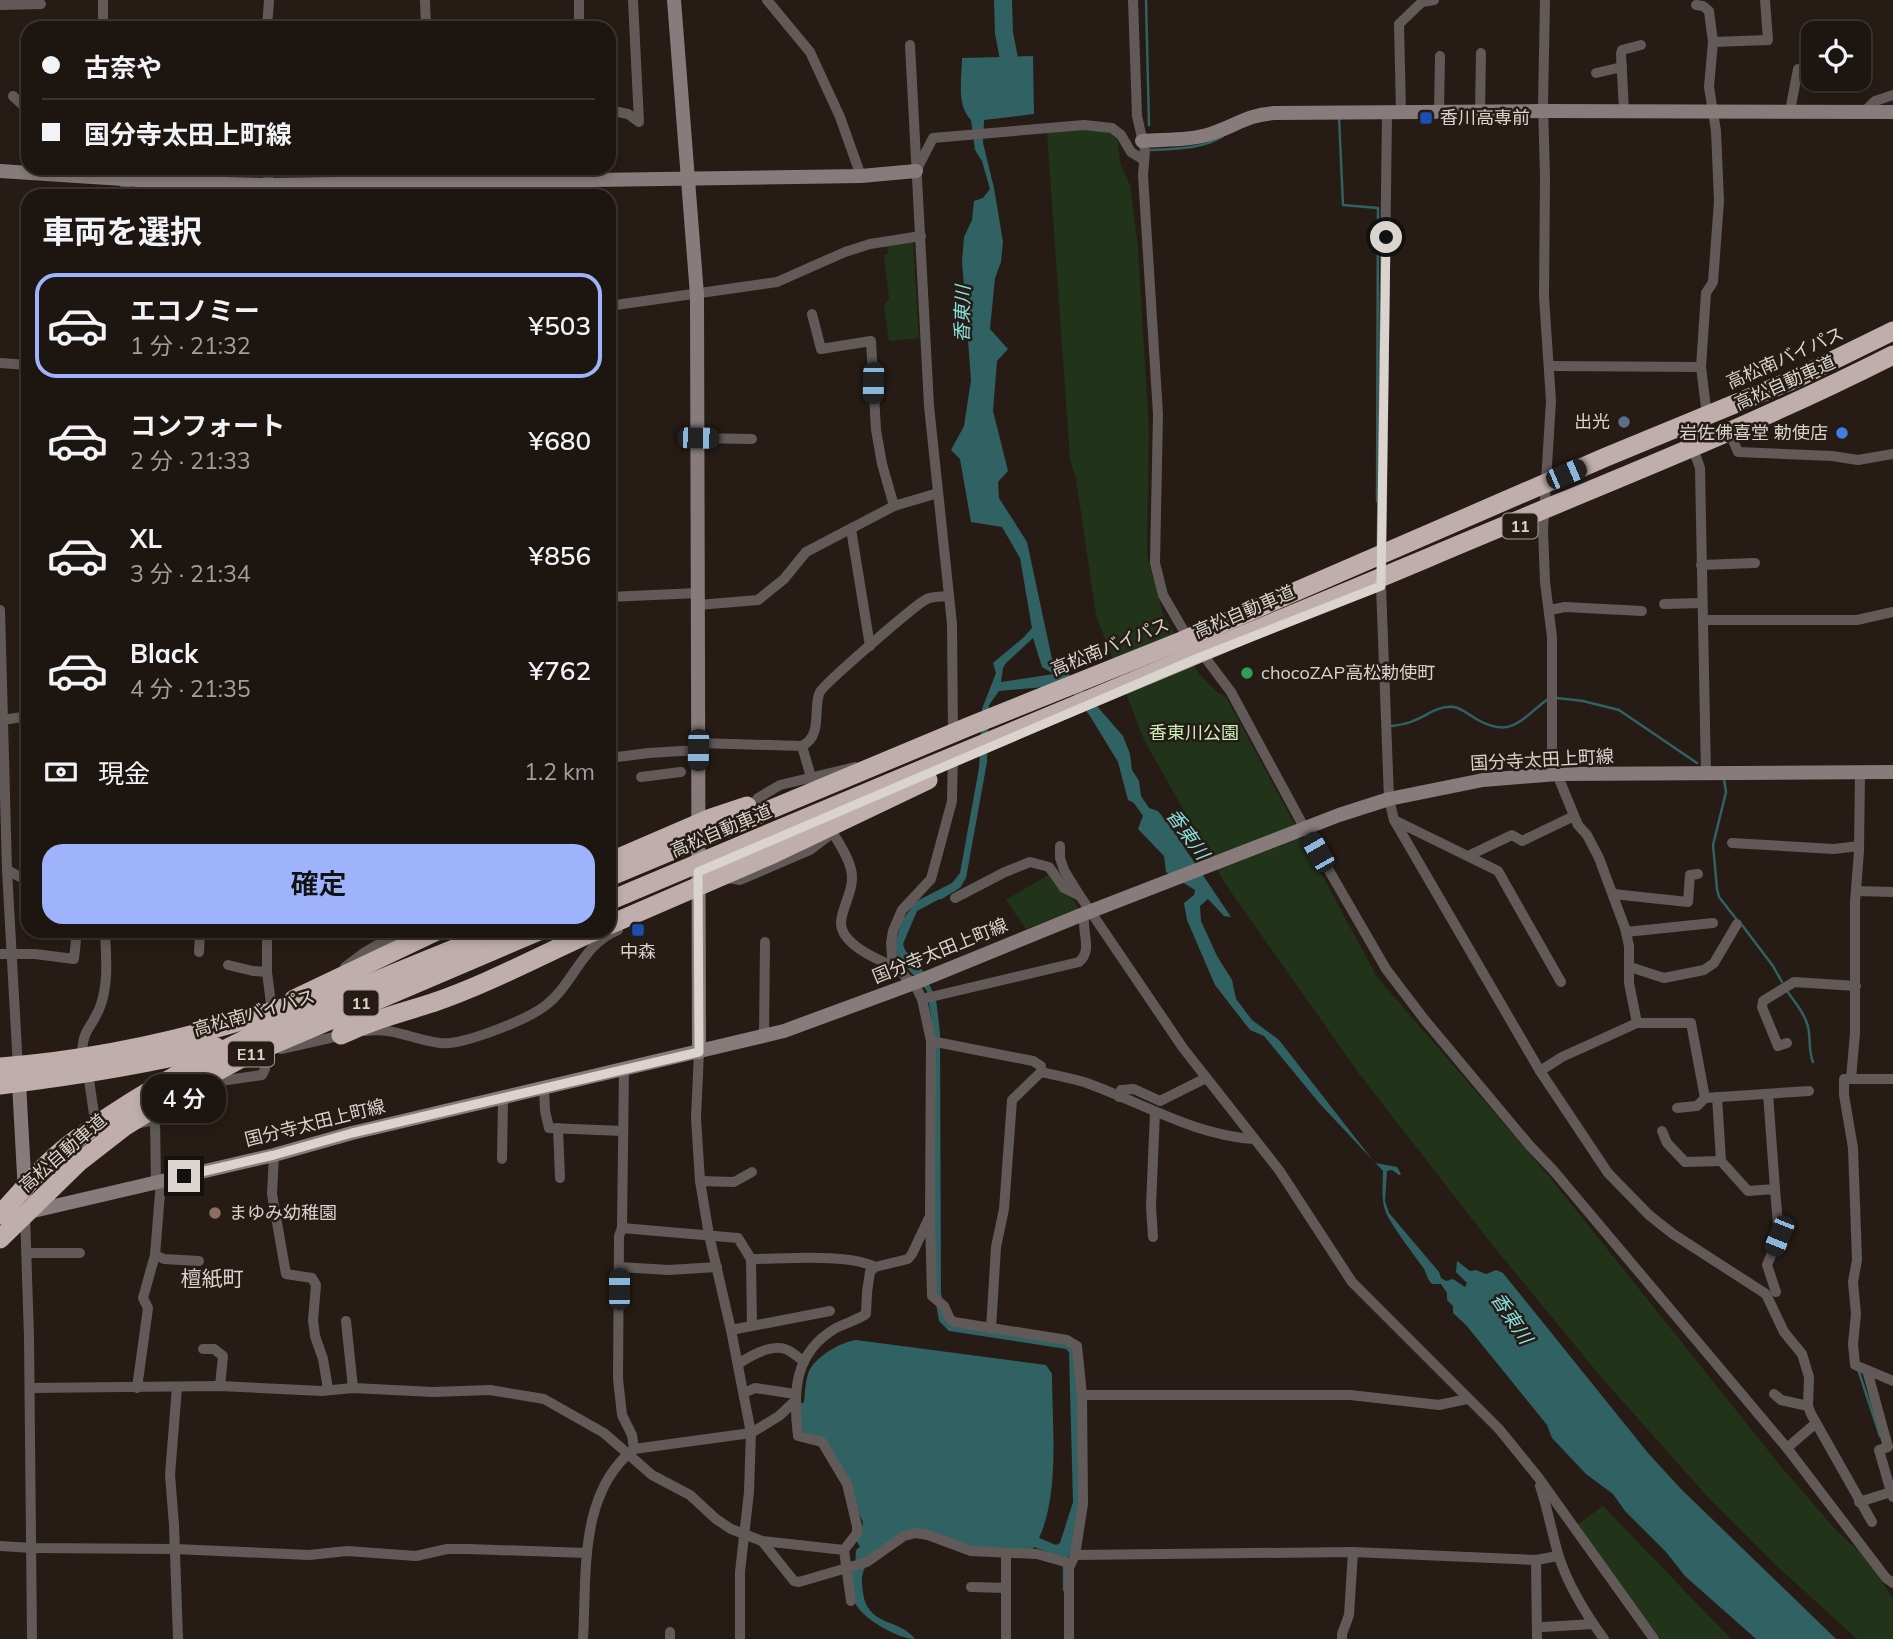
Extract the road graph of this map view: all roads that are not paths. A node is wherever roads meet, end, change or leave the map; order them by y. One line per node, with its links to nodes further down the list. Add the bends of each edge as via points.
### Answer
1 (103, 0): 15 (street)
2 (269, 0): 16 (street)
3 (425, 0): 17 (street)
4 (579, 0): 18 (street)
5 (633, 0): 30 (street, via 639,122)
6 (674, 0): 47 (street)
7 (767, 0): 46 (street, via 810,52)
8 (1133, 0): 40 (street)
9 (1434, 0): 39 (street, via 1422,2 1399,24)
10 (1545, 0): 31 (street)
11 (1765, 0): 19 (street, via 1768,40)
12 (41, 4): 13 (street)
13 (0, 5)
14 (1696, 5): 19 (street, via 1709,11)
15 (103, 21)
16 (268, 21)
17 (426, 21)
18 (579, 21)
19 (1713, 43): 33 (street, via 1709,87)
20 (1641, 45): 24 (street, via 1622,50)
21 (910, 46): 44 (street)
22 (1481, 53): 36 (street)
23 (1440, 56): 35 (street)
24 (1622, 67): 26 (street); 32 (street)
25 (1798, 69): 34 (street)
26 (1596, 73)
27 (1893, 95): 37 (street, via 1875,101)
28 (13, 96): 29 (street)
29 (21, 103)
30 (616, 111)
31 (1542, 111): 32 (street); 36 (street); 61 (street)
32 (1624, 111): 33 (street)
33 (1713, 111): 34 (street); 62 (street, via 1719,201)
34 (1790, 111): 37 (street)
35 (1438, 112): 36 (street); 39 (street)
36 (1480, 112)
37 (1864, 112): 38 (street)
38 (1893, 112)
39 (1394, 113): 40 (street, via 1261,114 1197,138); 74 (street)
40 (1142, 141): 41 (street)
41 (1144, 160): 44 (street, via 1131,152 1112,128 1084,125 933,138); 88 (street, via 1158,414 1155,563 1163,595)
42 (0, 171): 43 (street)
43 (21, 171)
44 (916, 171): 46 (street); 51 (street)
45 (143, 175): 49 (street)
46 (862, 176): 47 (street)
47 (687, 179): 48 (street); 52 (street)
48 (430, 182): 50 (street)
49 (253, 189)
50 (319, 189)
51 (921, 236): 52 (street, via 845,252 777,282); 70 (street)
52 (697, 295): 53 (street); 64 (street)
53 (616, 305)
54 (812, 314): 71 (street, via 821,349 871,341 876,430)
55 (1893, 331): 63 (highway, 高松南バイパス / 11)
56 (1893, 340): 101 (highway, 高松自動車道, via 1742,410)
57 (1893, 355): 94 (highway, 高松自動車道, via 1759,418)
58 (0, 363): 60 (street)
59 (1893, 363): 66 (highway, 11)
60 (21, 364)
61 (1549, 366): 62 (street); 69 (street)
62 (1701, 367): 63 (street)
63 (1707, 416): 69 (highway, 高松南バイパス / 11)
64 (698, 438): 65 (street); 80 (street)
65 (752, 439)
66 (1732, 439): 67 (highway, 11); 68 (street, via 1738,452 1858,460)
67 (1695, 454): 72 (highway, 11); 76 (street, via 1700,468)
68 (1893, 454)
69 (1546, 483): 72 (street); 74 (highway, 高松南バイパス / 11)
70 (938, 493): 71 (street); 78 (street)
71 (894, 506): 73 (street)
72 (1544, 516): 77 (highway, 11); 84 (street)
73 (851, 529): 80 (street, via 806,552 784,579 758,600); 89 (street)
74 (1382, 554): 77 (street); 88 (highway, 高松南バイパス / 11)
75 (1755, 563): 76 (street)
76 (1701, 565): 81 (street)
77 (1381, 586): 91 (highway, 11); 110 (street)
78 (949, 596): 89 (street, via 927,599); 95 (street)
79 (616, 597): 80 (street)
80 (698, 599): 97 (street)
81 (1702, 603): 82 (street); 87 (street)
82 (1664, 604)
83 (0, 610): 90 (street)
84 (1550, 610): 85 (street); 106 (street, via 1552,762)
85 (1642, 611)
86 (1893, 612): 87 (street, via 1857,620)
87 (1703, 620): 107 (street)
88 (1186, 639): 95 (highway, 高松南バイパス / 11)
89 (870, 646): 96 (street, via 820,692 814,731 809,743)
90 (1, 656): 93 (street)
91 (1201, 657): 100 (highway, 11); 114 (street, via 1231,692)
92 (21, 717): 93 (street)
93 (3, 720): 123 (street)
94 (1037, 722): 134 (highway, 高松自動車道); 138 (highway, via 998,747 773,854)
95 (961, 729): 100 (street); 102 (highway, 高松南バイパス / 11)
96 (802, 746): 97 (street); 108 (street)
97 (698, 747): 98 (street); 116 (street)
98 (649, 753): 99 (street); 103 (street, via 647,776)
99 (616, 757)
100 (961, 759): 109 (highway, 11); 160 (street, via 932,879 907,902 893,931 891,952)
101 (907, 762): 122 (highway, via 771,798); 128 (highway, 高松自動車道)
102 (864, 770): 108 (street, via 848,768); 112 (highway, 高松南バイパス / 11)
103 (681, 772)
104 (1860, 772): 105 (street, 国分寺太田上町線); 107 (street, 国分寺太田上町線); 119 (street)
105 (1893, 772)
106 (1557, 775): 107 (street, 国分寺太田上町線); 110 (street, 国分寺太田上町線, via 1483,780); 111 (street)
107 (1706, 775)
108 (811, 777): 112 (street, via 769,790)
109 (898, 786): 115 (street); 124 (highway, 11)
110 (1389, 799): 113 (street); 114 (street, 国分寺太田上町線)
111 (1573, 816): 121 (street, via 1522,841 1512,835); 131 (street, via 1599,858)
112 (743, 820): 116 (highway, 高松南バイパス / 11)
113 (1395, 820): 121 (street); 178 (street)
114 (1303, 829): 137 (street, 国分寺太田上町線); 245 (street, via 1386,969 1424,1019)
115 (833, 833): 124 (street, via 810,850 740,880); 160 (street, via 852,878 841,922 843,932 877,960)
116 (698, 839): 120 (street, via 675,828); 124 (street); 125 (highway, 高松南バイパス / 11)
117 (1732, 843): 119 (street, via 1835,849)
118 (1060, 846): 132 (street, via 1064,870)
119 (1859, 846): 129 (street)
120 (616, 850)
121 (1468, 856): 164 (street, via 1498,871)
122 (616, 859)
123 (7, 870): 127 (street); 157 (street)
124 (698, 872): 133 (street); 136 (highway, 11)
125 (616, 874)
126 (1698, 874): 131 (street, via 1690,874 1688,902)
127 (21, 877)
128 (616, 882)
129 (1856, 891): 130 (street); 165 (street)
130 (1893, 892)
131 (1613, 894): 142 (street)
132 (1080, 896): 135 (street, via 1064,888 1049,867 1031,862); 137 (street)
133 (698, 897): 141 (street); 173 (street)
134 (616, 898)
135 (955, 898)
136 (616, 904)
137 (1091, 911): 163 (street, 国分寺太田上町線); 166 (street, via 1082,924 1087,949 1079,962); 181 (street)
138 (616, 922)
139 (1713, 923): 142 (street)
140 (1737, 924): 159 (street, via 1714,963 1704,970 1664,978)
141 (616, 930)
142 (1626, 932): 159 (street)
143 (76, 938): 157 (street, via 74,959)
144 (105, 938): 176 (street, via 107,973 100,1007 83,1035)
145 (200, 938): 156 (street)
146 (267, 938): 161 (street)
147 (389, 938): 162 (street)
148 (422, 938): 162 (highway)
149 (463, 938): 167 (highway, 高松南バイパス / 11)
150 (481, 938): 206 (highway, 高松自動車道 / E11, via 237,1044 176,1077 69,1145)
151 (523, 938): 211 (highway, 高松自動車道 / E11, via 244,1057 183,1090 79,1162)
152 (531, 938): 175 (highway, 高松南バイパス / 11, via 299,1024)
153 (580, 938): 169 (highway, via 489,980)
154 (604, 938): 169 (street, via 544,1007 468,1040 439,1043 392,1030)
155 (765, 942): 170 (street)
156 (200, 952)
157 (6, 954): 180 (street)
158 (228, 964): 161 (street)
159 (1630, 967): 168 (street)
160 (899, 969): 163 (street)
161 (267, 972): 167 (street)
162 (330, 980): 167 (highway)
163 (920, 981): 166 (street); 170 (street, 国分寺太田上町線)
164 (1562, 982)
165 (1856, 985): 172 (street, via 1794,982 1763,1001 1778,1046); 182 (street)
166 (928, 998): 171 (street)
167 (272, 1012): 176 (highway, 高松南バイパス / 11)
168 (1637, 1023): 178 (street); 189 (street, via 1691,1023)
169 (341, 1035): 174 (street)
170 (764, 1036): 173 (street, 国分寺太田上町線)
171 (936, 1041): 179 (street, via 1033,1061 1041,1066); 207 (street)
172 (1787, 1043)
173 (699, 1052): 177 (street, 国分寺太田上町線); 202 (street, via 696,1118)
174 (265, 1053): 175 (street); 192 (street, via 262,1075 220,1082)
175 (169, 1059): 176 (highway, 高松南バイパス / 11)
176 (85, 1065): 180 (highway, 高松南バイパス / 11); 192 (street, via 98,1117 138,1124)
177 (624, 1069): 184 (street, 国分寺太田上町線); 194 (street)
178 (1540, 1071): 242 (street, via 1595,1156 1626,1193 1673,1234 1766,1294 1784,1332 1802,1353 1809,1377)
179 (1041, 1072): 187 (street); 224 (street, via 1012,1100)
180 (9, 1075): 205 (street)
181 (1206, 1078): 187 (street, via 1160,1101 1134,1089 1121,1090); 196 (street)
182 (1851, 1079): 183 (street); 229 (street, via 1844,1079 1844,1095 1853,1149 1857,1260 1853,1345)
183 (1893, 1079)
184 (544, 1088): 188 (street, 国分寺太田上町線); 193 (street, via 549,1128)
185 (1809, 1091): 186 (street)
186 (1768, 1094): 189 (street); 204 (street)
187 (1119, 1097): 191 (street)
188 (503, 1098): 197 (street, 国分寺太田上町線); 198 (street)
189 (1711, 1098): 190 (street, via 1698,1106); 199 (street)
190 (1677, 1108)
191 (1155, 1112): 196 (street, via 1232,1138); 210 (street)
192 (155, 1120): 203 (street)
193 (558, 1128): 194 (street); 201 (street)
194 (623, 1131): 208 (street)
195 (1662, 1131): 199 (street, via 1685,1162)
196 (1254, 1139): 241 (street, via 1352,1282)
197 (274, 1155): 203 (street, 国分寺太田上町線); 236 (street, via 272,1194 286,1274 312,1278 316,1285 313,1320)
198 (502, 1159)
199 (1721, 1161): 204 (street, via 1748,1191)
200 (752, 1172): 202 (street, via 734,1182)
201 (560, 1178)
202 (700, 1181): 209 (street)
203 (158, 1182): 205 (street, 国分寺太田上町線); 214 (street)
204 (1775, 1189): 220 (street, via 1779,1236 1767,1265)
205 (25, 1212): 206 (street, 国分寺太田上町線); 212 (street)
206 (0, 1216)
207 (930, 1216): 219 (street, via 908,1259); 224 (street, via 933,1298 954,1322)
208 (622, 1228): 209 (street); 217 (street)
209 (709, 1235): 215 (street, via 738,1238); 218 (street)
210 (1153, 1237)
211 (0, 1238)
212 (27, 1253): 213 (street); 233 (street)
213 (80, 1253)
214 (155, 1255): 216 (street); 234 (street, via 144,1298 148,1308)
215 (751, 1259): 219 (street, via 841,1260); 223 (street)
216 (199, 1261)
217 (620, 1267): 218 (street); 246 (street, via 618,1379 622,1415 632,1435)
218 (717, 1267): 225 (street)
219 (875, 1267): 227 (street, via 870,1272 866,1314 820,1339)
220 (1776, 1292)
221 (830, 1311): 223 (street)
222 (346, 1321): 235 (street)
223 (752, 1326): 225 (street)
224 (991, 1328): 239 (street, via 1073,1342 1079,1352)
225 (731, 1330): 228 (street)
226 (202, 1349): 231 (street, via 214,1349 223,1356)
227 (804, 1362): 228 (street, via 777,1348 755,1353); 240 (street)
228 (738, 1364): 237 (street)
229 (1861, 1368): 230 (street); 248 (street, via 1888,1447 1879,1450)
230 (1893, 1381)
231 (220, 1386): 232 (street); 236 (street)
232 (177, 1387): 234 (street); 255 (street, via 170,1475)
233 (30, 1388): 234 (street); 254 (street)
234 (137, 1388)
235 (353, 1388): 236 (street); 246 (street, via 490,1390 544,1399)
236 (328, 1389)
237 (744, 1393): 240 (street, via 755,1388); 244 (street)
238 (1774, 1394): 242 (street)
239 (1082, 1395): 241 (street, via 1350,1395 1438,1405); 262 (street, via 1083,1504)
240 (795, 1398): 244 (street, via 779,1416); 256 (street, via 798,1436 822,1442 847,1484 857,1533)
241 (1467, 1399): 247 (street)
242 (1808, 1406): 243 (street)
243 (1816, 1423): 245 (street); 249 (street)
244 (751, 1433): 246 (street); 251 (street)
245 (1787, 1447): 264 (street)
246 (631, 1451): 251 (street, via 652,1475 690,1495 731,1529); 258 (street, via 605,1483 595,1504)
247 (1538, 1477): 260 (street); 280 (street)
248 (1892, 1495): 249 (street)
249 (1859, 1502): 250 (street)
250 (1872, 1522)
251 (746, 1534): 252 (street); 274 (street, via 740,1572)
252 (762, 1541): 256 (street); 263 (street, via 794,1581)
253 (0, 1546): 254 (street)
254 (32, 1548): 255 (street); 271 (street)
255 (175, 1549): 258 (street, via 309,1555 347,1551 416,1556 447,1549); 272 (street)
256 (844, 1550): 263 (street)
257 (1353, 1552): 261 (street); 262 (street); 277 (street, via 1349,1615)
258 (587, 1553): 273 (street)
259 (1006, 1554): 262 (street); 263 (street, via 971,1550 916,1533 904,1536 867,1562); 266 (street)
260 (1559, 1556): 261 (street); 269 (street)
261 (1536, 1560): 278 (street)
262 (1068, 1561): 276 (street)
263 (851, 1566): 268 (street)
264 (1890, 1580): 267 (street)
265 (971, 1587): 266 (street)
266 (1006, 1588): 275 (street)
267 (1893, 1590)
268 (850, 1601)
269 (1593, 1624): 270 (street); 279 (street)
270 (1543, 1627)
271 (32, 1639)
272 (178, 1639)
273 (583, 1639)
274 (740, 1639)
275 (1006, 1639)
276 (1069, 1639)
277 (1342, 1639)
278 (1537, 1639)
279 (1604, 1639)
280 (1654, 1639)

